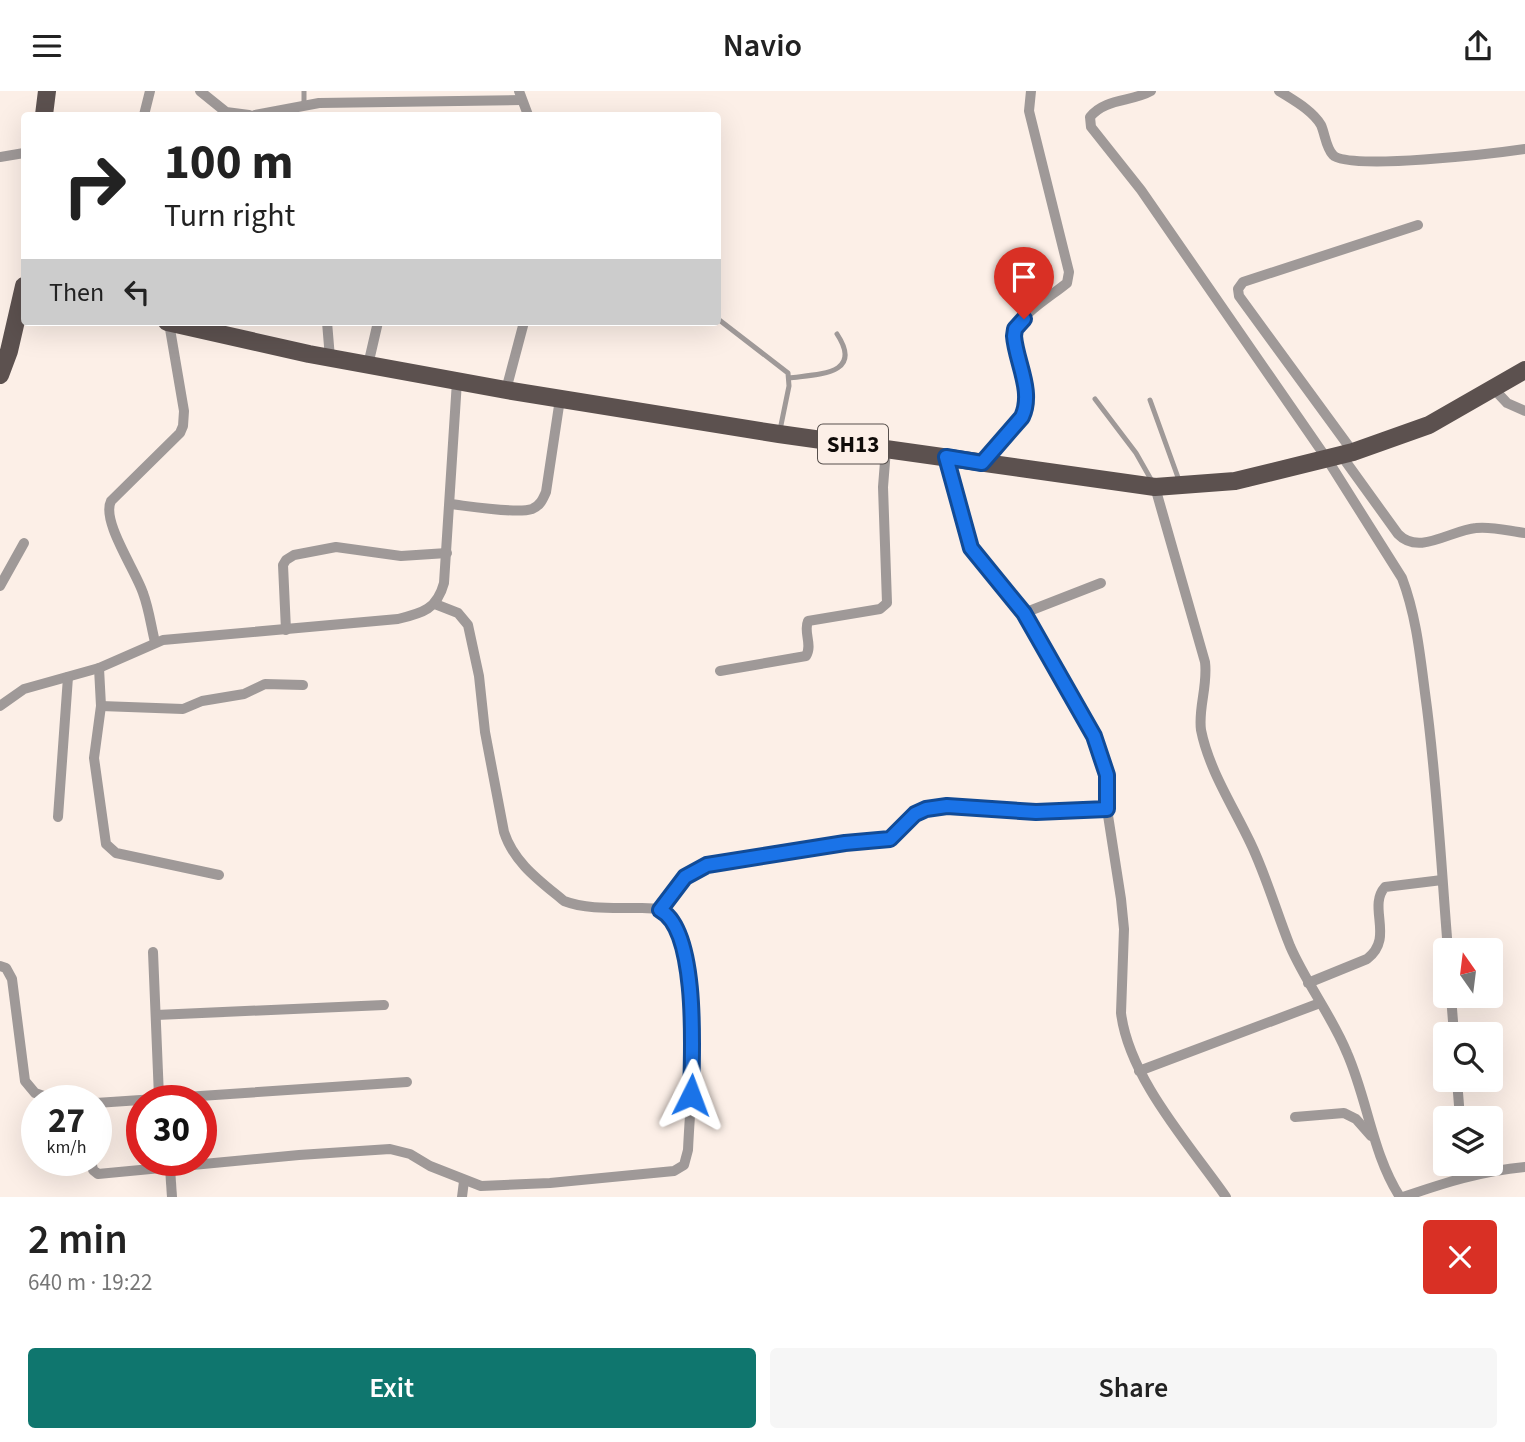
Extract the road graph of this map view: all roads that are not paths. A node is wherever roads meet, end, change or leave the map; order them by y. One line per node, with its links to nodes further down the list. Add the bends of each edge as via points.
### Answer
1 (47, 91): 13 (main road)
2 (150, 91): 14 (street)
3 (200, 91): 15 (street)
4 (304, 91): 12 (lane)
5 (1031, 91): 48 (street, via 1029,111 1069,278 1015,329 1026,409)
6 (1151, 91): 46 (street, via 1094,112 1091,127)
7 (1279, 91): 19 (street, via 1318,121 1332,155 1343,160 1475,156)
8 (520, 96): 11 (street)
9 (401, 97): 10 (street); 11 (street)
10 (378, 102): 12 (street); 17 (street)
11 (426, 103): 18 (street)
12 (304, 105): 16 (street)
13 (44, 112)
14 (145, 112)
15 (226, 112)
16 (270, 112)
17 (379, 112)
18 (426, 112)
19 (1525, 149)
20 (21, 154): 21 (street)
21 (0, 157)
22 (1418, 225): 46 (street, via 1243,282 1238,289)
23 (21, 296): 31 (main road)
24 (721, 321): 36 (lane, via 785,369)
25 (176, 326): 60 (street, via 183,426 108,507 144,595)
26 (189, 326): 32 (main road, SH13)
27 (327, 326): 32 (street)
28 (377, 326): 33 (street)
29 (523, 326): 39 (street)
30 (837, 334): 36 (lane, via 846,350 842,365 826,373)
31 (5, 350): 35 (main road)
32 (330, 358): 33 (main road, SH13)
33 (368, 365): 37 (main road, SH13)
34 (1525, 370): 38 (main road, SH13)
35 (0, 375)
36 (789, 378): 44 (lane)
37 (457, 381): 39 (main road, SH13); 51 (street)
38 (1493, 388): 43 (street, via 1507,403); 46 (main road, SH13, via 1429,425)
39 (506, 390): 40 (main road, SH13)
40 (560, 398): 44 (main road, SH13); 51 (street, via 546,492 540,503 517,510)
41 (1096, 399): 50 (lane)
42 (1150, 401): 49 (lane)
43 (1525, 411)
44 (779, 434): 45 (main road, SH13)
45 (886, 449): 47 (main road, SH13); 62 (street, via 887,603 880,609 808,621 806,656)
46 (1340, 455): 49 (main road, SH13, via 1235,481); 52 (street, via 1407,542 1430,541 1474,528); 70 (street, via 1402,578 1413,611 1433,752)
47 (946, 457): 48 (main road, SH13); 58 (street, via 971,548)
48 (982, 463): 50 (main road, SH13)
49 (1181, 486): 50 (main road, SH13)
50 (1155, 487): 75 (street, via 1205,662 1200,721 1207,749 1265,874)
51 (450, 505): 54 (street)
52 (1525, 533)
53 (24, 543): 56 (street)
54 (447, 553): 57 (street, via 444,583); 59 (street, via 401,556 336,547 294,555 283,565)
55 (1101, 583): 58 (street)
56 (0, 586)
57 (435, 604): 59 (street, via 398,619); 71 (street, via 458,613 468,625 485,732 512,853 572,904)
58 (1024, 613): 67 (street, via 1100,750 1107,775)
59 (286, 630): 60 (street)
60 (155, 642): 61 (street)
61 (99, 668): 63 (street); 66 (street)
62 (720, 671)
63 (68, 677): 65 (street, via 24,689); 68 (street)
64 (303, 685): 66 (street, via 265,684 183,709)
65 (0, 706)
66 (101, 706): 69 (street, via 94,758 106,844 116,853)
67 (1107, 809): 71 (street, via 1036,812 961,805 926,809 890,839 707,865 685,877); 79 (street, via 1124,929 1123,1027)
68 (58, 817)
69 (219, 876)
70 (1443, 880): 72 (street); 75 (street, via 1385,887 1379,896 1378,948 1367,959)
71 (660, 910): 92 (street, via 670,918 681,943 691,996 687,1159 674,1171)
72 (1447, 938)
73 (153, 952): 78 (street)
74 (0, 966): 81 (street, via 12,979)
75 (1308, 983): 76 (street)
76 (1320, 1003): 79 (street); 85 (street, via 1351,1062)
77 (384, 1005): 78 (street)
78 (156, 1015): 82 (street)
79 (1139, 1071): 96 (street)
80 (407, 1082): 83 (street)
81 (28, 1085)
82 (159, 1085)
83 (217, 1093)
84 (1295, 1117): 85 (street, via 1350,1115)
85 (1375, 1140): 97 (street, via 1388,1178)
86 (217, 1164): 91 (street, via 390,1149)
87 (1525, 1167): 88 (street)
88 (1503, 1169)
89 (171, 1176): 93 (street)
90 (1465, 1176): 97 (street)
91 (464, 1181): 92 (street, via 481,1186); 94 (street)
92 (550, 1183): 95 (street)
93 (172, 1197)
94 (462, 1197)
95 (553, 1197)
96 (1226, 1197)
97 (1402, 1197)

